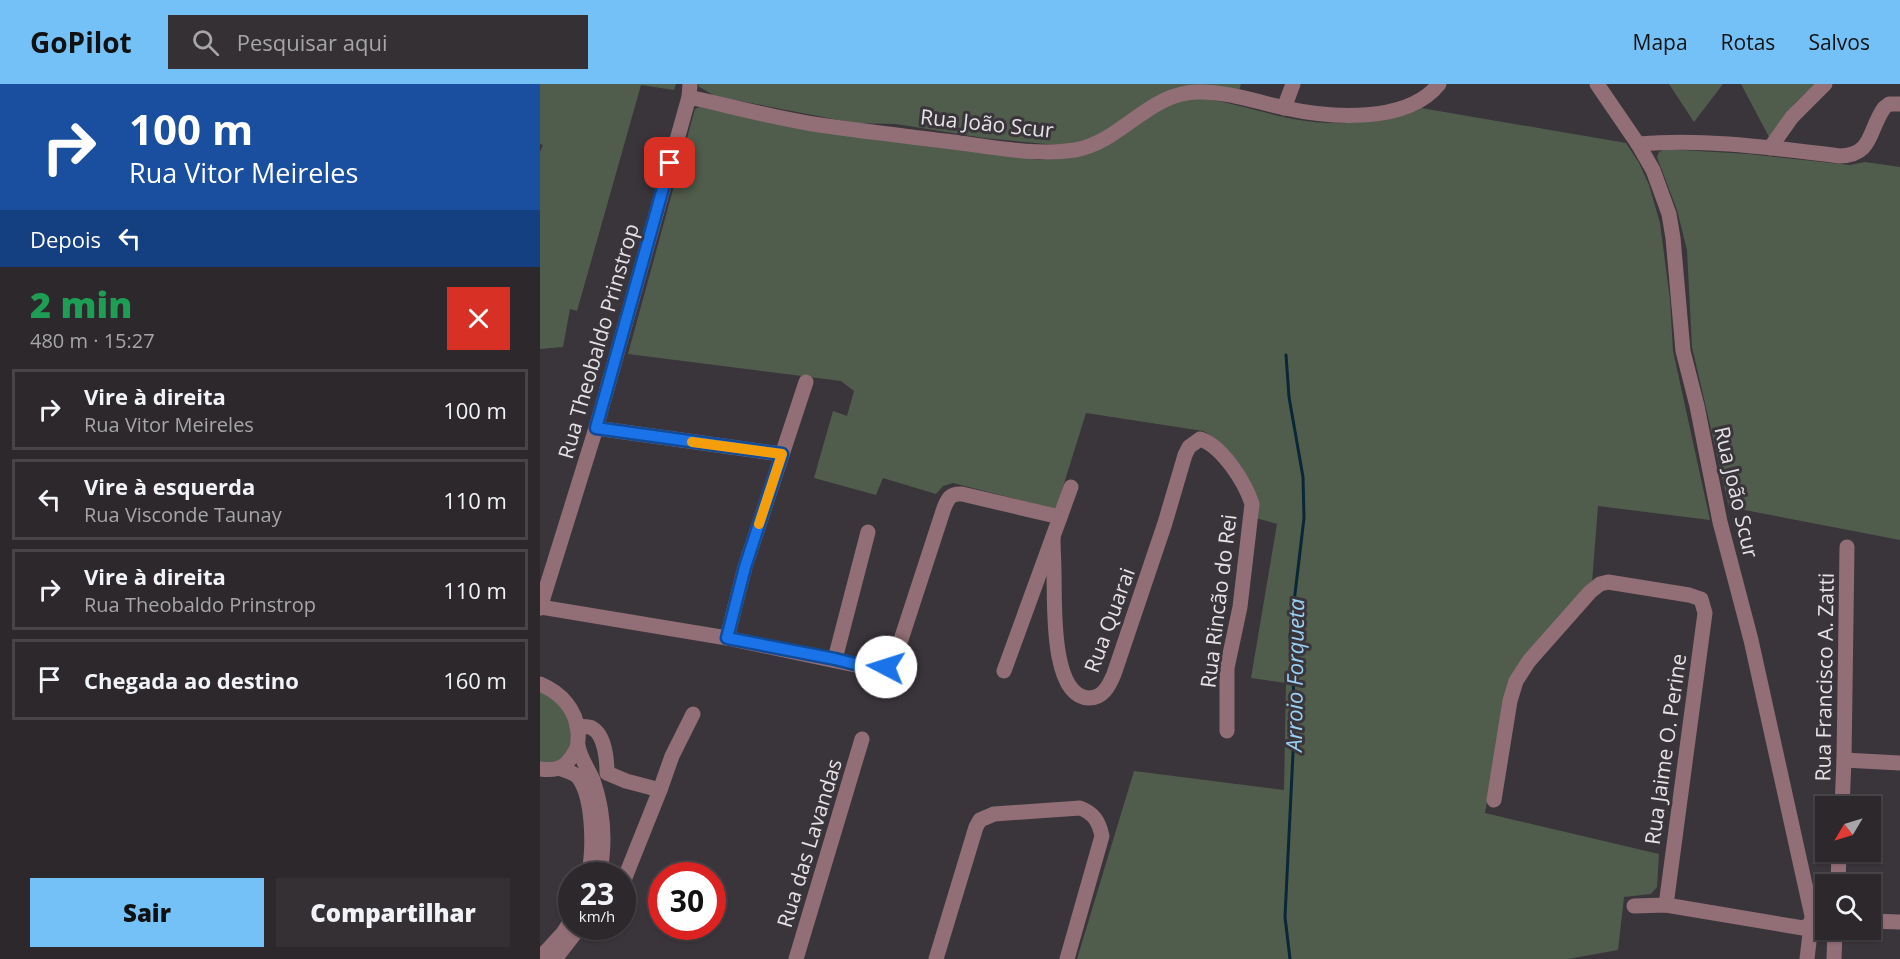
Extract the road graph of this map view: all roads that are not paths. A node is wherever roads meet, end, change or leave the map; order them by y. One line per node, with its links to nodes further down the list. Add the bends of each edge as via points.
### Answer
1 (1293, 84): 7 (street)
2 (1439, 84): 7 (street, Rua João Scur, via 1424,99 1397,110 1339,114)
3 (1597, 84): 8 (street, Rua João Scur)
4 (1825, 84): 9 (street, via 1792,117)
5 (690, 91): 7 (street, Rua João Scur, via 813,124 1042,151 1094,144 1172,95 1185,92 1219,93); 11 (street, Rua Theobaldo Prinstrop)
6 (1900, 104): 9 (street, via 1884,108 1866,145 1852,156)
7 (1284, 108)
8 (1638, 144): 9 (street, via 1671,141); 40 (street, Rua João Scur, via 1653,170 1669,214 1683,351 1720,522)
9 (1770, 148)
10 (806, 382): 13 (street)
11 (596, 428): 13 (street); 19 (street, Rua Theobaldo Prinstrop)
12 (1189, 447): 17 (street, Rua Quarai, via 1114,674 1102,694 1092,698 1080,697 1066,682 1059,653); 26 (street, Rua Rincão do Rei, via 1200,439 1216,449 1248,492 1251,504 1240,607 1227,668)
13 (782, 454): 20 (street, via 745,567)
14 (1071, 486): 15 (street)
15 (1060, 517): 17 (street); 21 (street, via 962,494 950,496 892,662 879,670)
16 (868, 532): 21 (street)
17 (1053, 537): 22 (street)
18 (1847, 547): 29 (street, Rua Francisco A. Zatti)
19 (540, 607): 20 (street)
20 (727, 638): 21 (street)
21 (835, 659)
22 (1004, 671)
23 (540, 684): 25 (street, via 570,707)
24 (693, 714): 33 (street)
25 (577, 726): 28 (street); 33 (street, via 595,730 607,754 607,772 626,782)
26 (1227, 731)
27 (862, 739): 51 (street, Rua das Lavandas)
28 (578, 746): 32 (street); 37 (street, via 597,792 602,816)
29 (1844, 760): 30 (street); 34 (street, Rua Francisco A. Zatti)
30 (1900, 763)
31 (540, 769): 32 (street)
32 (561, 769): 36 (street, via 578,778 585,794 593,844)
33 (660, 790): 38 (street)
34 (1842, 796)
35 (1494, 800): 39 (street, Rua Jaime O. Perine, via 1516,681 1590,592 1608,582 1701,599 1705,614)
36 (590, 862)
37 (601, 862)
38 (631, 862)
39 (1666, 905): 41 (street); 44 (street, via 1803,928)
40 (1815, 905)
41 (1634, 906)
42 (1881, 921): 43 (street)
43 (1900, 922)
44 (1815, 924)
45 (1815, 934): 54 (street)
46 (558, 938): 49 (street)
47 (570, 940): 50 (street)
48 (1835, 940): 55 (street)
49 (540, 958)
50 (555, 959)
51 (796, 959)
52 (936, 959): 53 (street, via 980,820 994,814 1080,808 1096,818 1102,836)
53 (1067, 959)
54 (1807, 959)
55 (1834, 959)

